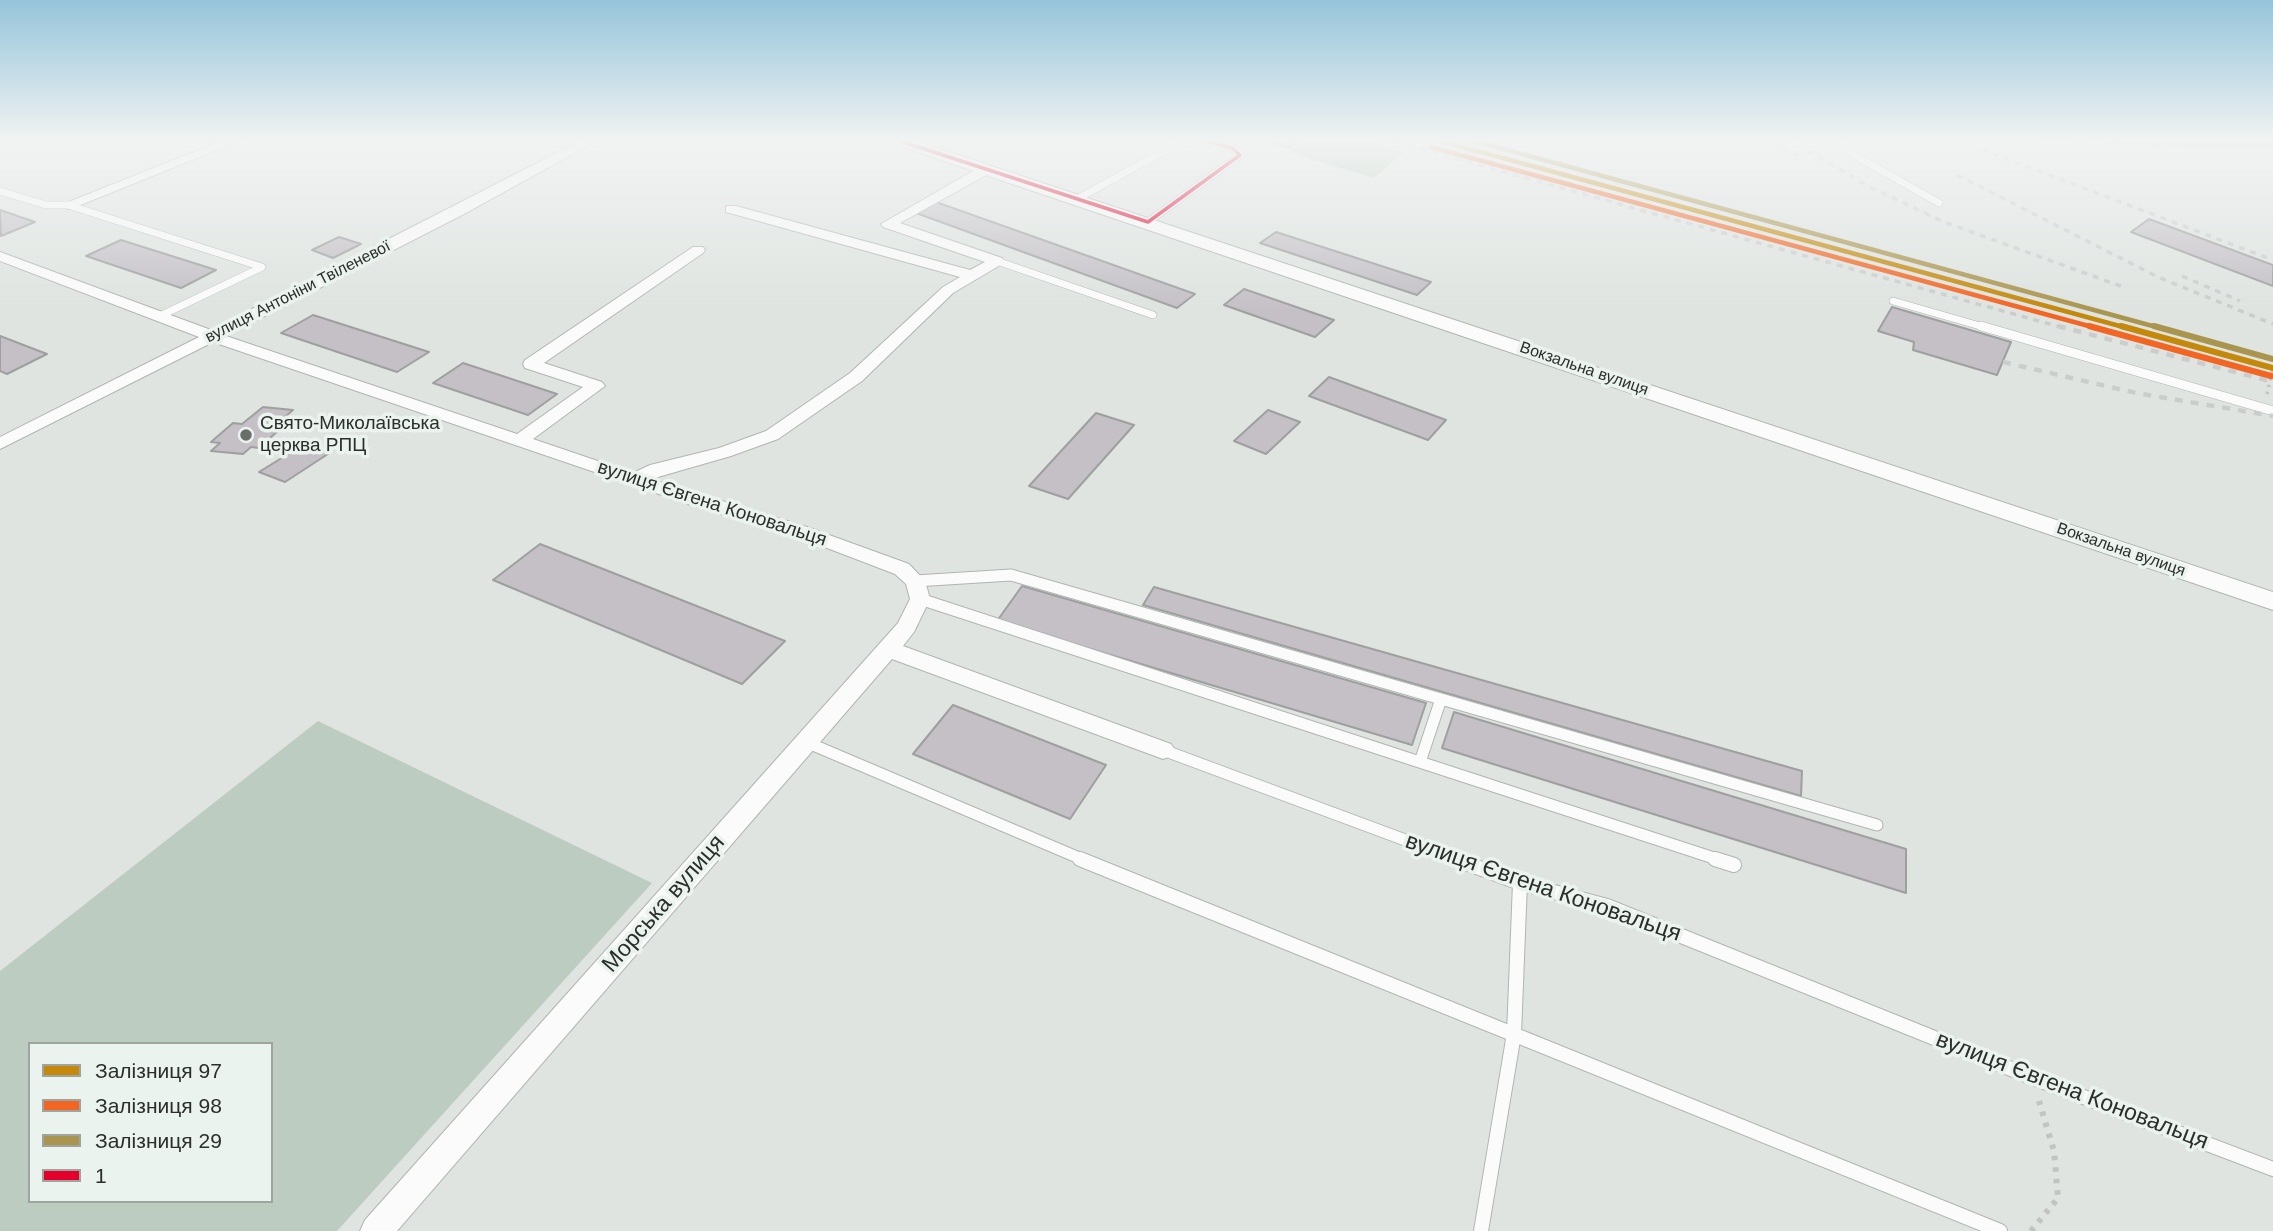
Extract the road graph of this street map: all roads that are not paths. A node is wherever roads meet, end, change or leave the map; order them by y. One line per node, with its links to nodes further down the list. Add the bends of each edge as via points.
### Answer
1 (18, 196): 11 (lane, via 46,205)
2 (90, 196): 11 (street)
3 (486, 196): 23 (street, вулиця Антоніни Твіленевої)
4 (937, 196): 14 (street)
5 (1069, 196): 9 (street, Вокзальна вулиця)
6 (1082, 196): 9 (lane)
7 (1184, 196): 13 (lane)
8 (1927, 196): 10 (lane)
9 (1077, 199): 13 (street, Вокзальна вулиця)
10 (1939, 203)
11 (68, 205): 22 (lane, via 262,267)
12 (731, 209): 15 (street)
13 (1148, 222): 29 (street, Вокзальна вулиця)
14 (888, 223): 15 (street); 18 (street)
15 (852, 242): 19 (street)
16 (698, 250): 25 (street, via 531,364 596,386)
17 (0, 256): 22 (street, вулиця Євгена Коновальця)
18 (998, 261): 19 (street); 21 (lane)
19 (974, 276): 27 (street, via 948,290 856,377 772,435)
20 (1893, 301): 24 (lane)
21 (1153, 315)
22 (160, 316): 23 (street, вулиця Євгена Коновальця)
23 (211, 336): 25 (street, вулиця Євгена Коновальця); 26 (street, вулиця Антоніни Твіленевої)
24 (2268, 410)
25 (520, 440): 27 (street, вулиця Євгена Коновальця)
26 (0, 444)
27 (635, 479): 28 (street, вулиця Євгена Коновальця, via 800,531)
28 (912, 583): 30 (street, Морська вулиця, via 907,627); 31 (lane, via 1011,575); 34 (lane)
29 (2273, 601)
30 (888, 649): 32 (street, Морська вулиця); 33 (street, вулиця Євгена Коновальця)
31 (1441, 699): 34 (lane); 35 (lane)
32 (806, 742): 38 (lane); 40 (street, Морська вулиця)
33 (1163, 750): 37 (lane, вулиця Євгена Коновальця)
34 (1420, 762): 36 (lane)
35 (1877, 825)
36 (1734, 865)
37 (1520, 883): 38 (lane); 39 (lane, вулиця Євгена Коновальця, via 1606,906)
38 (1514, 1034): 41 (lane); 42 (lane)
39 (2273, 1169)
40 (376, 1231)
41 (1481, 1231)
42 (2000, 1231)

